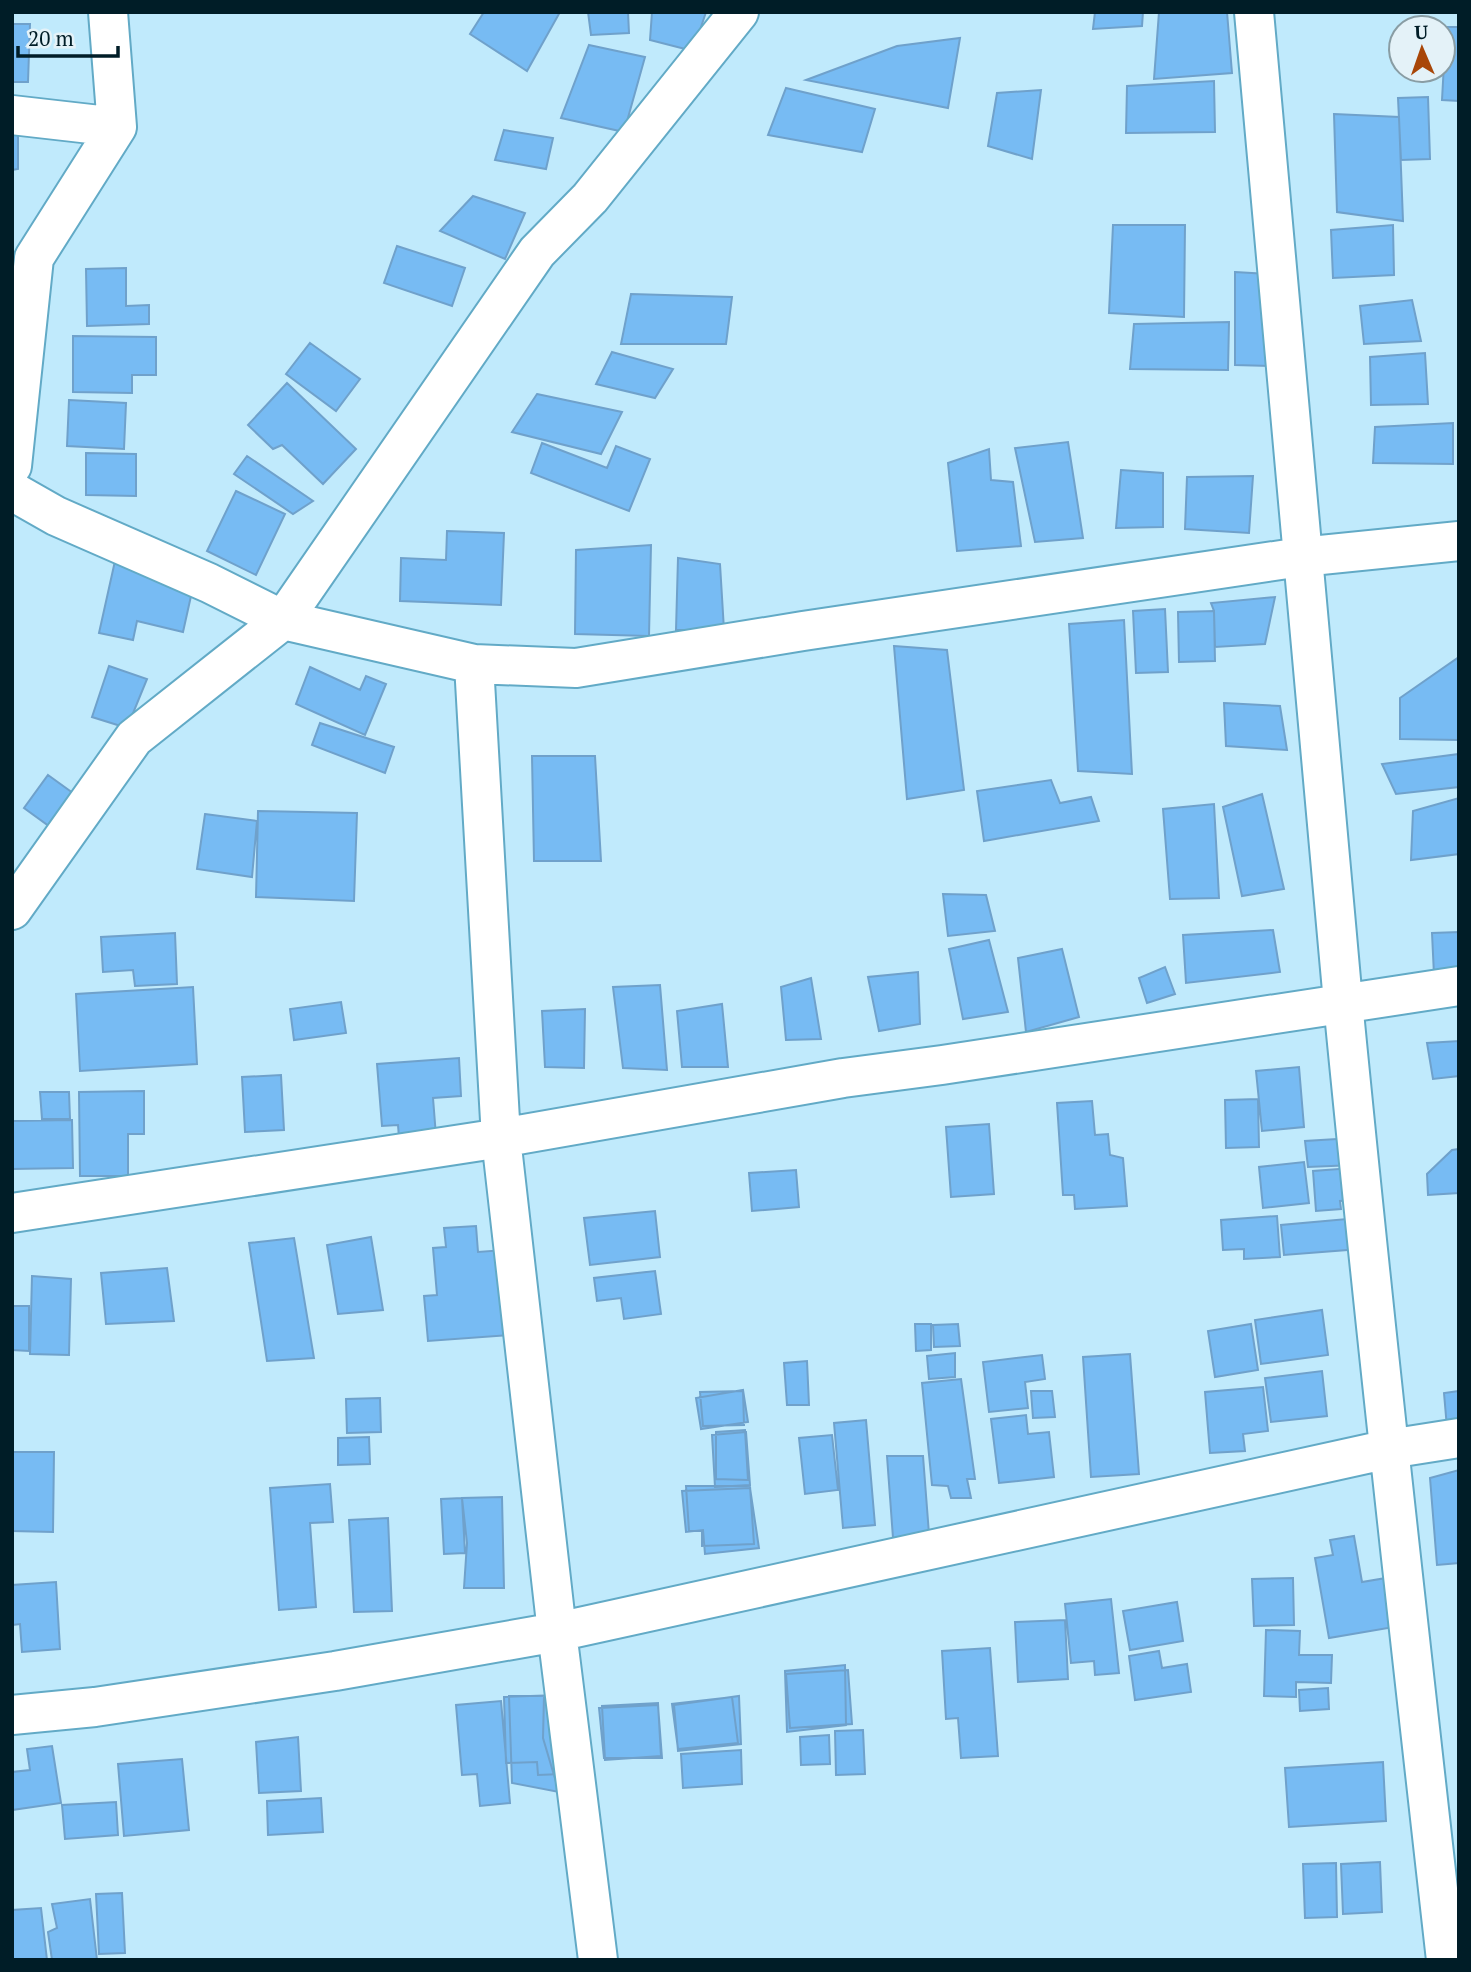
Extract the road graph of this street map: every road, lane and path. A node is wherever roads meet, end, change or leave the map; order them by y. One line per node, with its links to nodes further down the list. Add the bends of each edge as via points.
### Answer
1 (108, 12): 5 (street)
2 (739, 12): 10 (street, via 590,198 537,253)
3 (1254, 12): 9 (street)
4 (12, 115): 5 (street)
5 (117, 127): 6 (street, via 34,258)
6 (12, 466)
7 (12, 491): 10 (street, via 56,516)
8 (1459, 541): 9 (street)
9 (1301, 557): 11 (street, via 576,668); 14 (street)
10 (283, 620): 11 (street); 12 (street, via 134,738)
11 (474, 664): 15 (street)
12 (12, 910)
13 (1459, 986): 14 (street)
14 (1343, 1003): 15 (street, via 843,1079); 18 (street)
15 (501, 1138): 16 (street); 19 (street)
16 (12, 1213)
17 (1459, 1438): 18 (street)
18 (1388, 1449): 19 (street); 22 (street)
19 (556, 1632): 20 (street, via 335,1671); 21 (street)
20 (12, 1716)
21 (598, 1960)
22 (1446, 1960)

